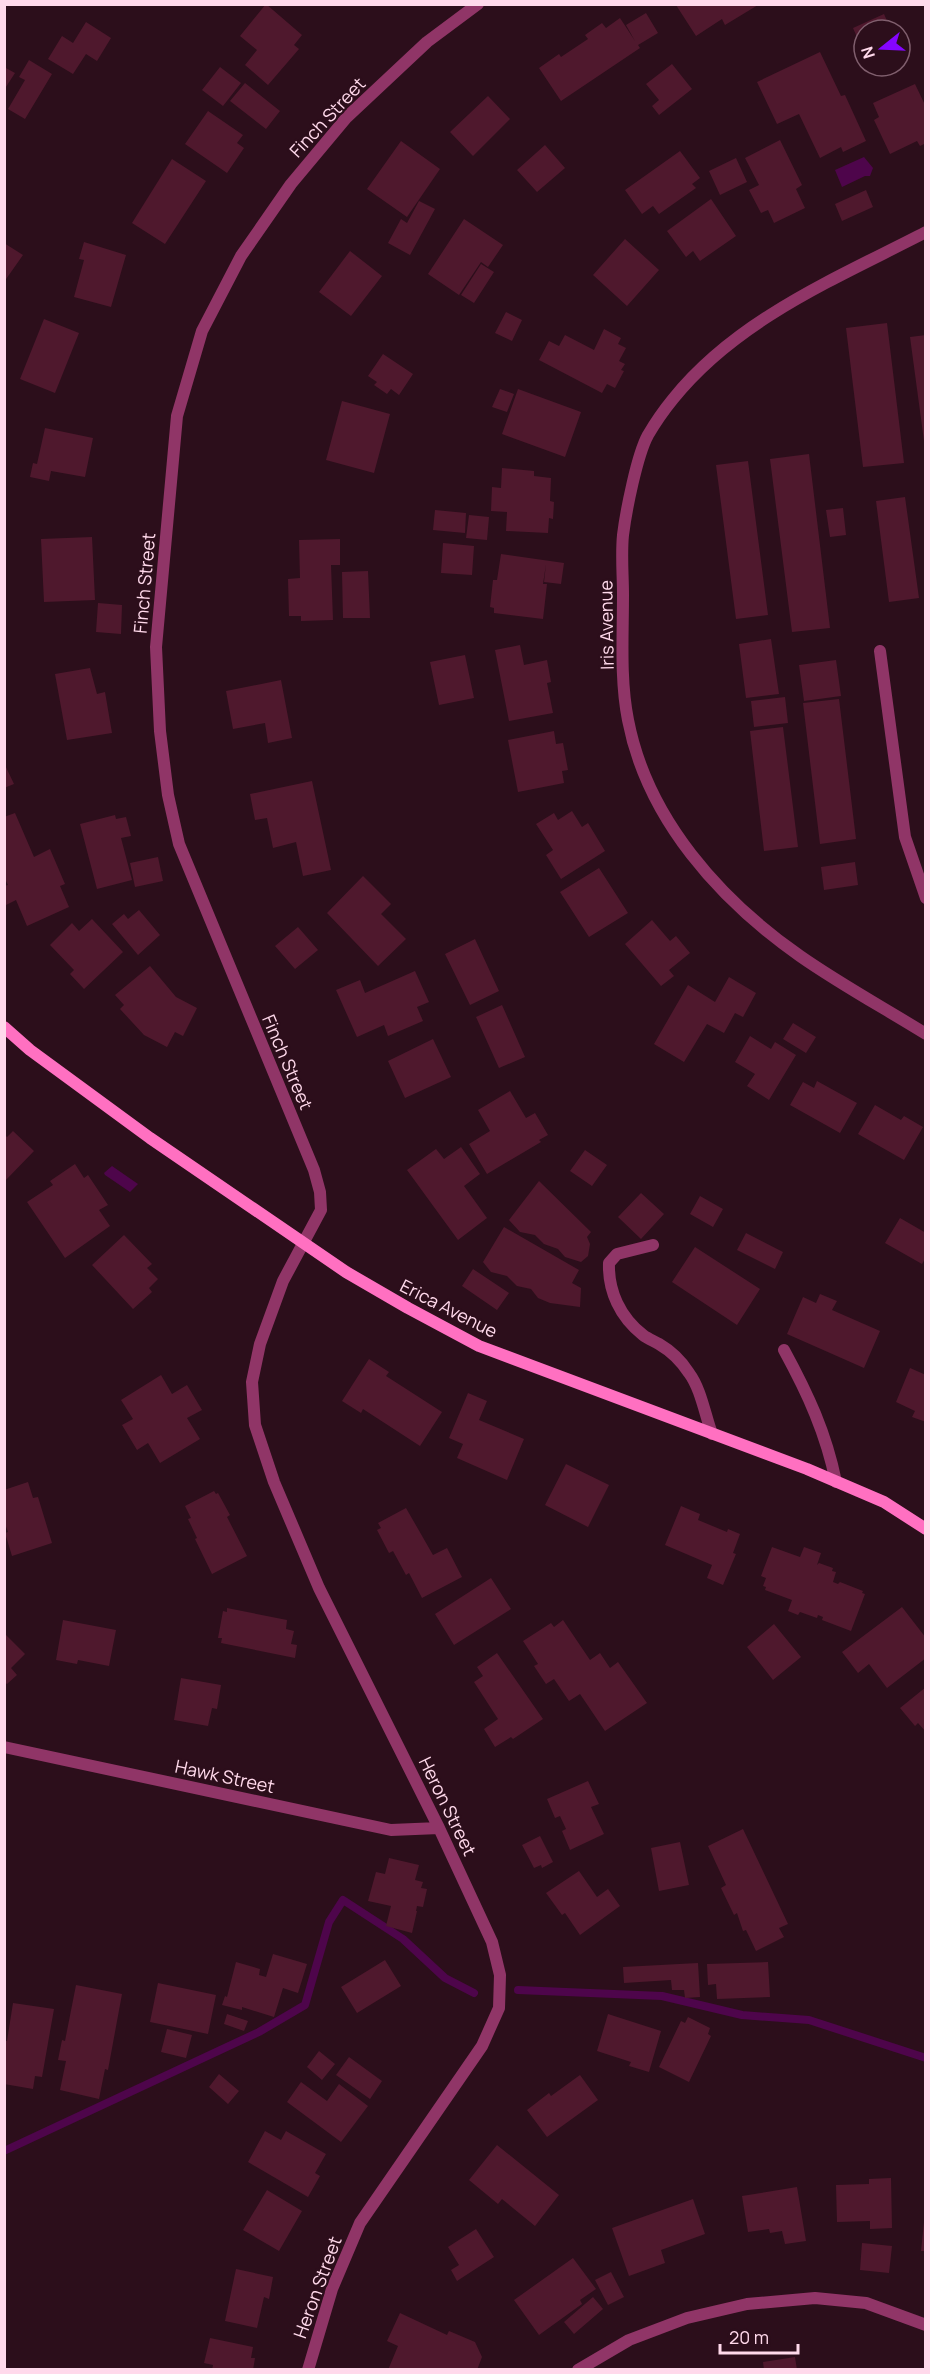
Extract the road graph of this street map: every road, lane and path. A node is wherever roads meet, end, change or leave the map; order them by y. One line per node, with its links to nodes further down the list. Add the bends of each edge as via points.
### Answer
1 (478, 4): 7 (street, Finch Street, via 427,42 347,117 291,184 241,256 202,331 177,416 156,647 168,795 179,844 314,1170 321,1210)
2 (926, 232): 6 (street, Iris Avenue, via 802,296 744,331 708,361 673,399 647,437 623,536 627,718 641,770 658,806 718,887 762,926 801,956)
3 (880, 651): 4 (street, via 905,837)
4 (926, 898)
5 (4, 1027): 7 (street, Erica Avenue, via 150,1138)
6 (926, 1034)
7 (304, 1242): 10 (street, Erica Avenue, via 346,1272 479,1346); 14 (street, Heron Street, via 260,1344 252,1382 255,1425 274,1482 319,1588)
8 (653, 1245): 10 (street, via 617,1254 609,1263 612,1294 644,1336 678,1359 691,1375)
9 (784, 1350): 11 (street, via 820,1423)
10 (712, 1434): 11 (street, Erica Avenue)
11 (836, 1482): 12 (street, Erica Avenue, via 884,1502)
12 (926, 1529)
13 (4, 1747): 14 (street, Hawk Street, via 391,1830)
14 (440, 1828): 16 (street, Heron Street, via 492,1942 500,1976 499,2008 482,2046 360,2223 332,2289)
15 (926, 2325): 17 (street, via 866,2303 815,2298 747,2304 687,2318 629,2340)
16 (308, 2370)
17 (578, 2370)

